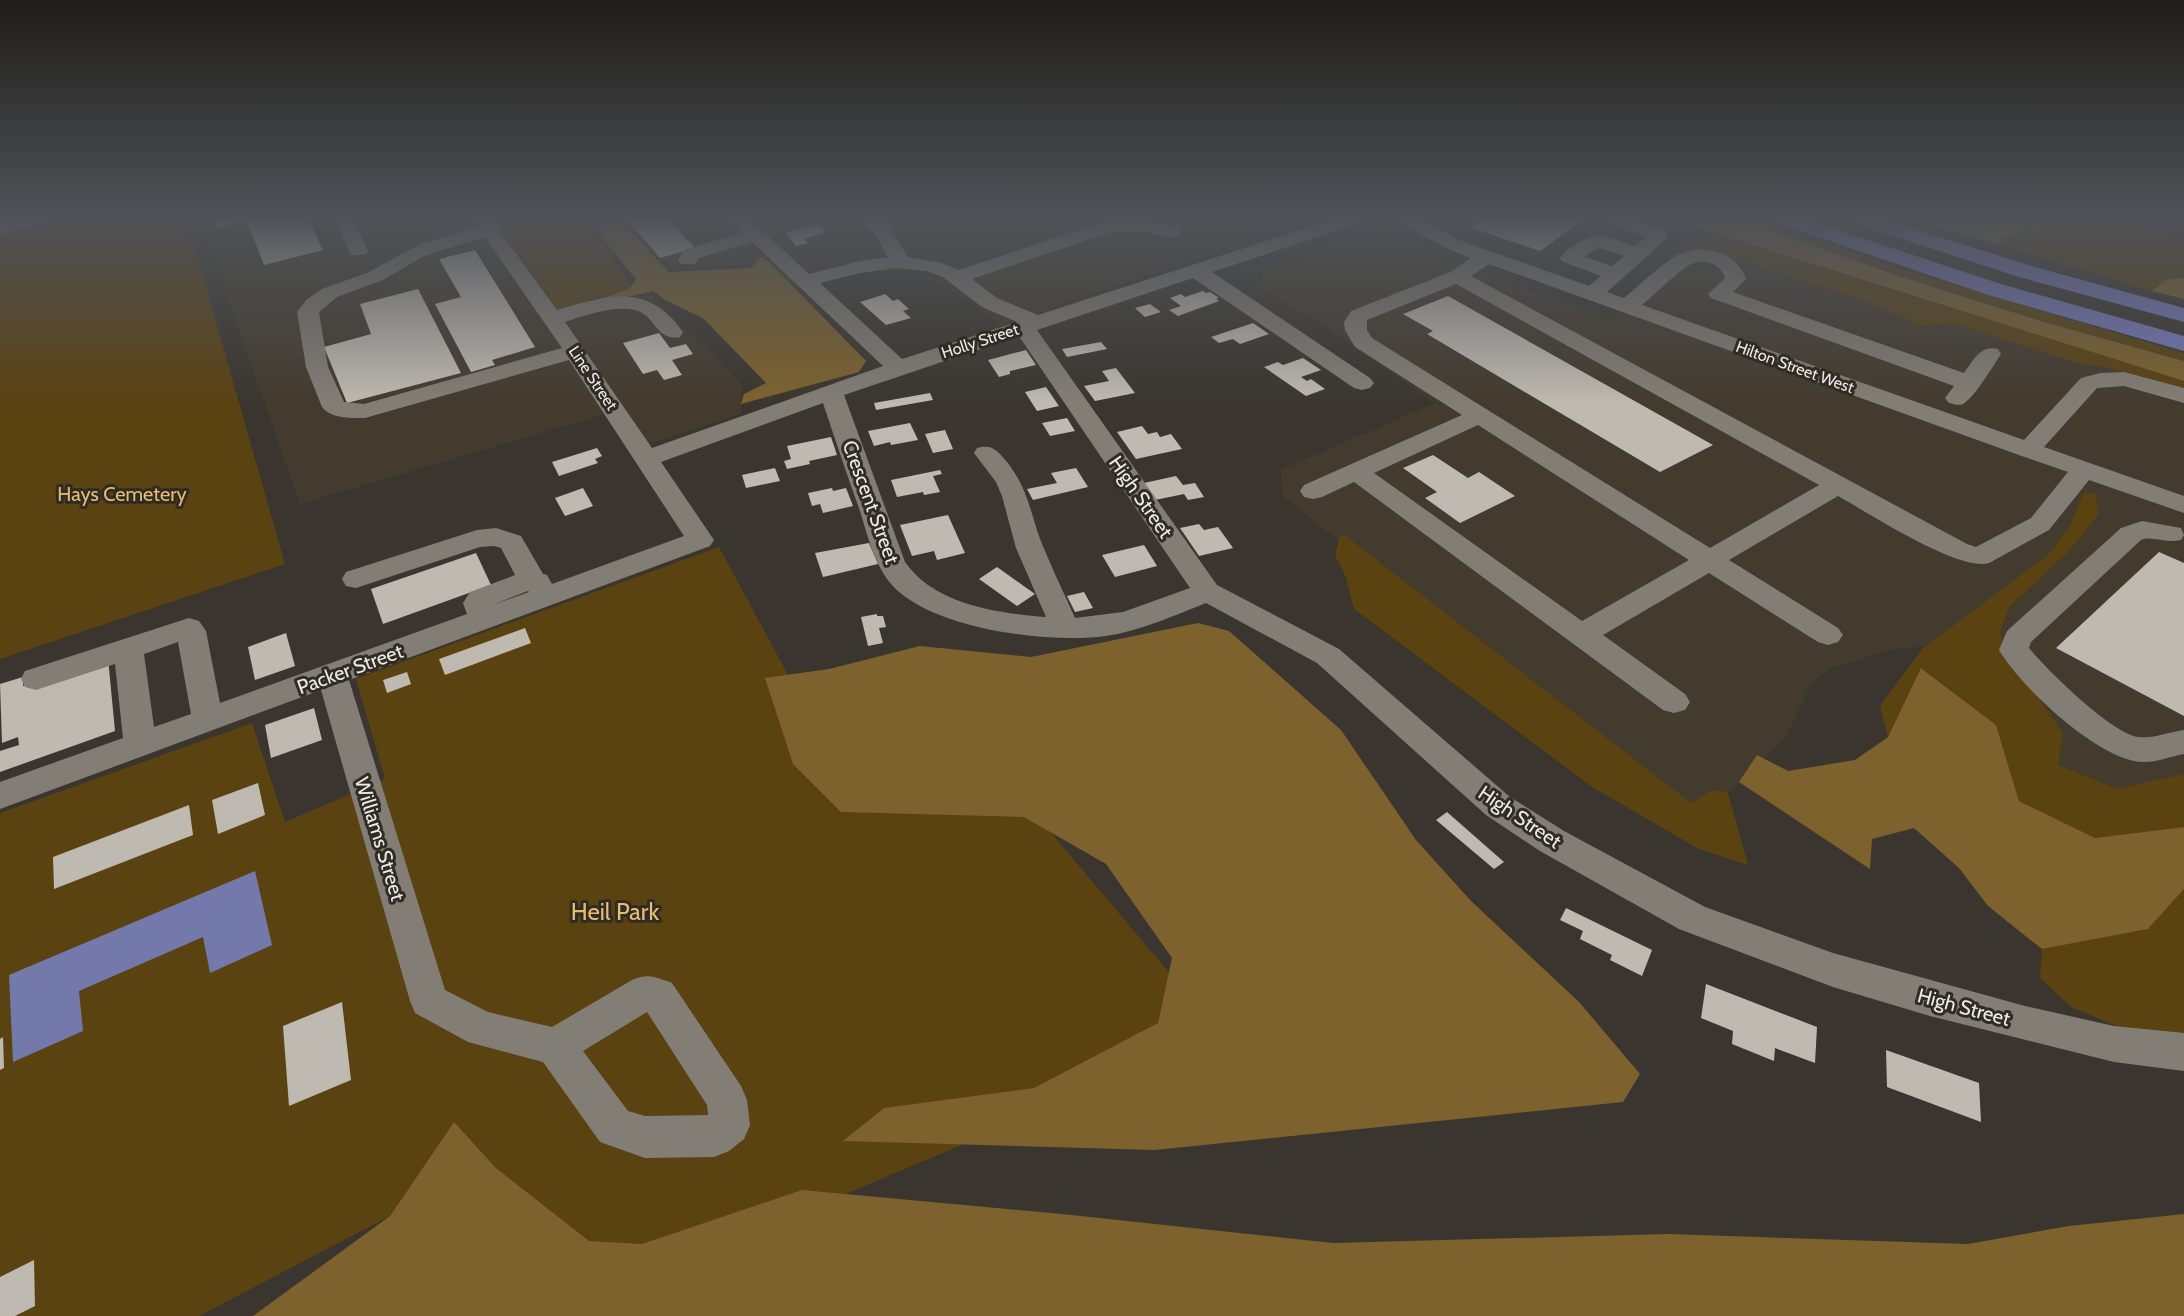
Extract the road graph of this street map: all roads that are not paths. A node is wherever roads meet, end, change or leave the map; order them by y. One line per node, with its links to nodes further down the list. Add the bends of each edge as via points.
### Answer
1 (363, 281): 22 (street, via 330,293 308,312 317,367 334,407 365,411)
2 (527, 281): 18 (street, Line Street)
3 (805, 281): 24 (street)
4 (963, 281): 19 (street)
5 (1161, 281): 19 (street, Holly Street)
6 (1212, 281): 25 (street)
7 (1443, 281): 29 (street, via 1359,316 1356,330 1363,342)
8 (1466, 281): 36 (street)
9 (1557, 281): 15 (street, Hilton Street West)
10 (1606, 281): 15 (street)
11 (1658, 281): 16 (street)
12 (1733, 281): 26 (street, via 1718,294)
13 (1971, 281): 21 (highway)
14 (2061, 281): 17 (highway)
15 (1592, 294): 16 (street, Hilton Street West)
16 (1627, 307): 30 (street, Hilton Street West)
17 (2184, 315)
18 (553, 319): 20 (street, via 614,304 637,304 645,306); 22 (street, Line Street)
19 (1031, 325): 24 (street, Holly Street); 44 (street, High Street)
20 (672, 332)
21 (2184, 344)
22 (575, 351): 33 (street, Line Street)
23 (1990, 354): 26 (street)
24 (898, 368): 27 (street, Holly Street)
25 (1362, 383)
26 (1969, 383): 30 (street)
27 (831, 392): 33 (street, Holly Street); 45 (street, Crescent Street, via 891,563 901,579 922,596 969,614 1040,627)
28 (2184, 396): 31 (street, via 2102,378 2089,383)
29 (1479, 416): 35 (street); 41 (street)
30 (1941, 419): 31 (street, Hilton Street West)
31 (2028, 450): 34 (street, Hilton Street West)
32 (986, 453): 45 (street, via 1012,488 1030,548)
33 (647, 458): 40 (street, Line Street)
34 (2083, 470): 36 (street, via 2040,524 1979,557 1957,550); 38 (street, Hilton Street West)
35 (1357, 472): 37 (street); 46 (street)
36 (1838, 485): 41 (street)
37 (1313, 492)
38 (2183, 505): 39 (street, via 2171,523)
39 (2177, 537): 53 (street, via 2142,529 2131,534 2017,638 2014,650 2026,666 2116,741 2133,749)
40 (700, 540): 43 (street, Packer Street)
41 (1709, 560): 46 (street); 47 (street)
42 (356, 579): 43 (street, via 477,539 496,537 511,542)
43 (539, 588): 49 (street, Packer Street, via 483,620)
44 (1207, 592): 45 (street, Crescent Street, via 1148,615 1094,627); 57 (street, High Street, via 1328,656 1498,806 1552,841 1692,918 1833,970 1930,999 2114,1044)
45 (1065, 627)
46 (1582, 634): 51 (street)
47 (1828, 635)
48 (128, 648): 50 (street); 52 (street, via 189,628); 54 (street)
49 (332, 676): 52 (street, Packer Street); 56 (street, Williams Street, via 429,1001 482,1029)
50 (36, 679)
51 (1674, 702)
52 (208, 721): 54 (street, Packer Street)
53 (2184, 742)
54 (140, 746): 55 (street, Packer Street)
55 (0, 796)
56 (555, 1046)
57 (2184, 1052)

